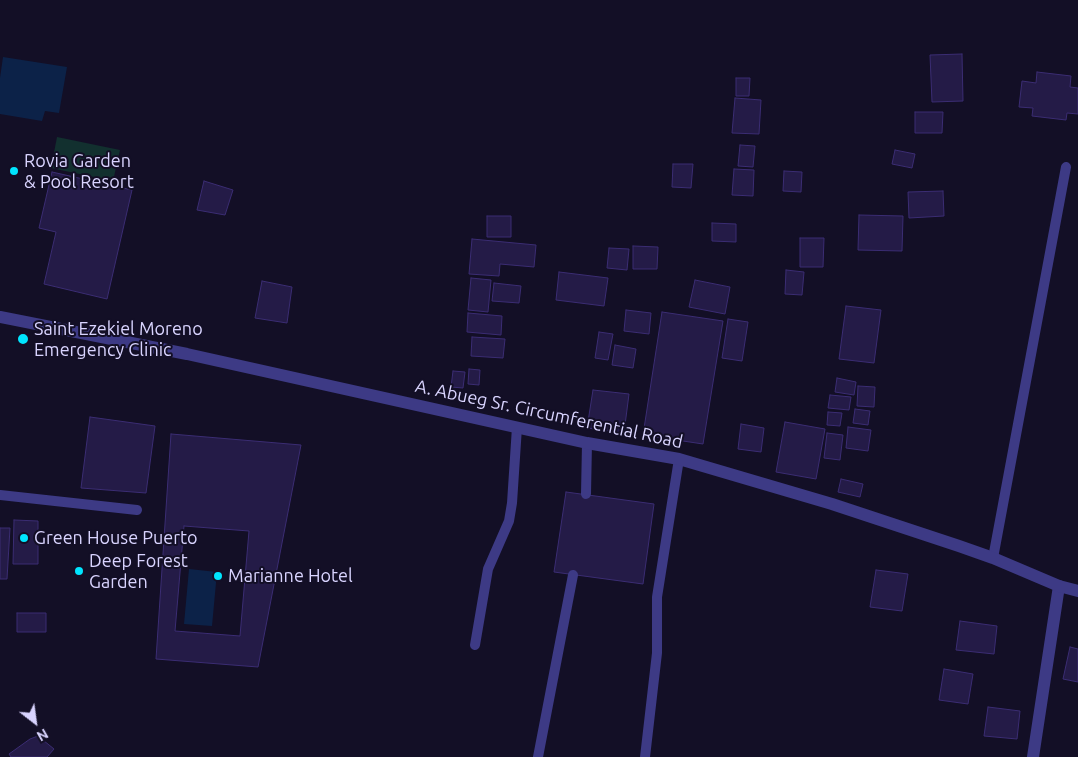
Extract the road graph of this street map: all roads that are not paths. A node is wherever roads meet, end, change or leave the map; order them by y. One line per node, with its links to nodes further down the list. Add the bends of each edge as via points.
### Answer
1 (1066, 167): 9 (lane)
2 (0, 318): 3 (street, A. Abueg Sr. Circumferential Road, via 187,354)
3 (517, 427): 4 (street, A. Abueg Sr. Circumferential Road); 13 (lane, via 509,521 488,569)
4 (587, 443): 5 (street, A. Abueg Sr. Circumferential Road); 6 (lane)
5 (679, 459): 9 (street, A. Abueg Sr. Circumferential Road, via 832,504); 15 (lane, via 657,597 657,653)
6 (586, 494)
7 (0, 495): 8 (lane)
8 (136, 510)
9 (993, 558): 11 (street, A. Abueg Sr. Circumferential Road)
10 (574, 575): 14 (lane)
11 (1059, 586): 12 (street, A. Abueg Sr. Circumferential Road); 16 (street)
12 (1078, 591)
13 (475, 645)
14 (538, 757)
15 (645, 757)
16 (1033, 757)

